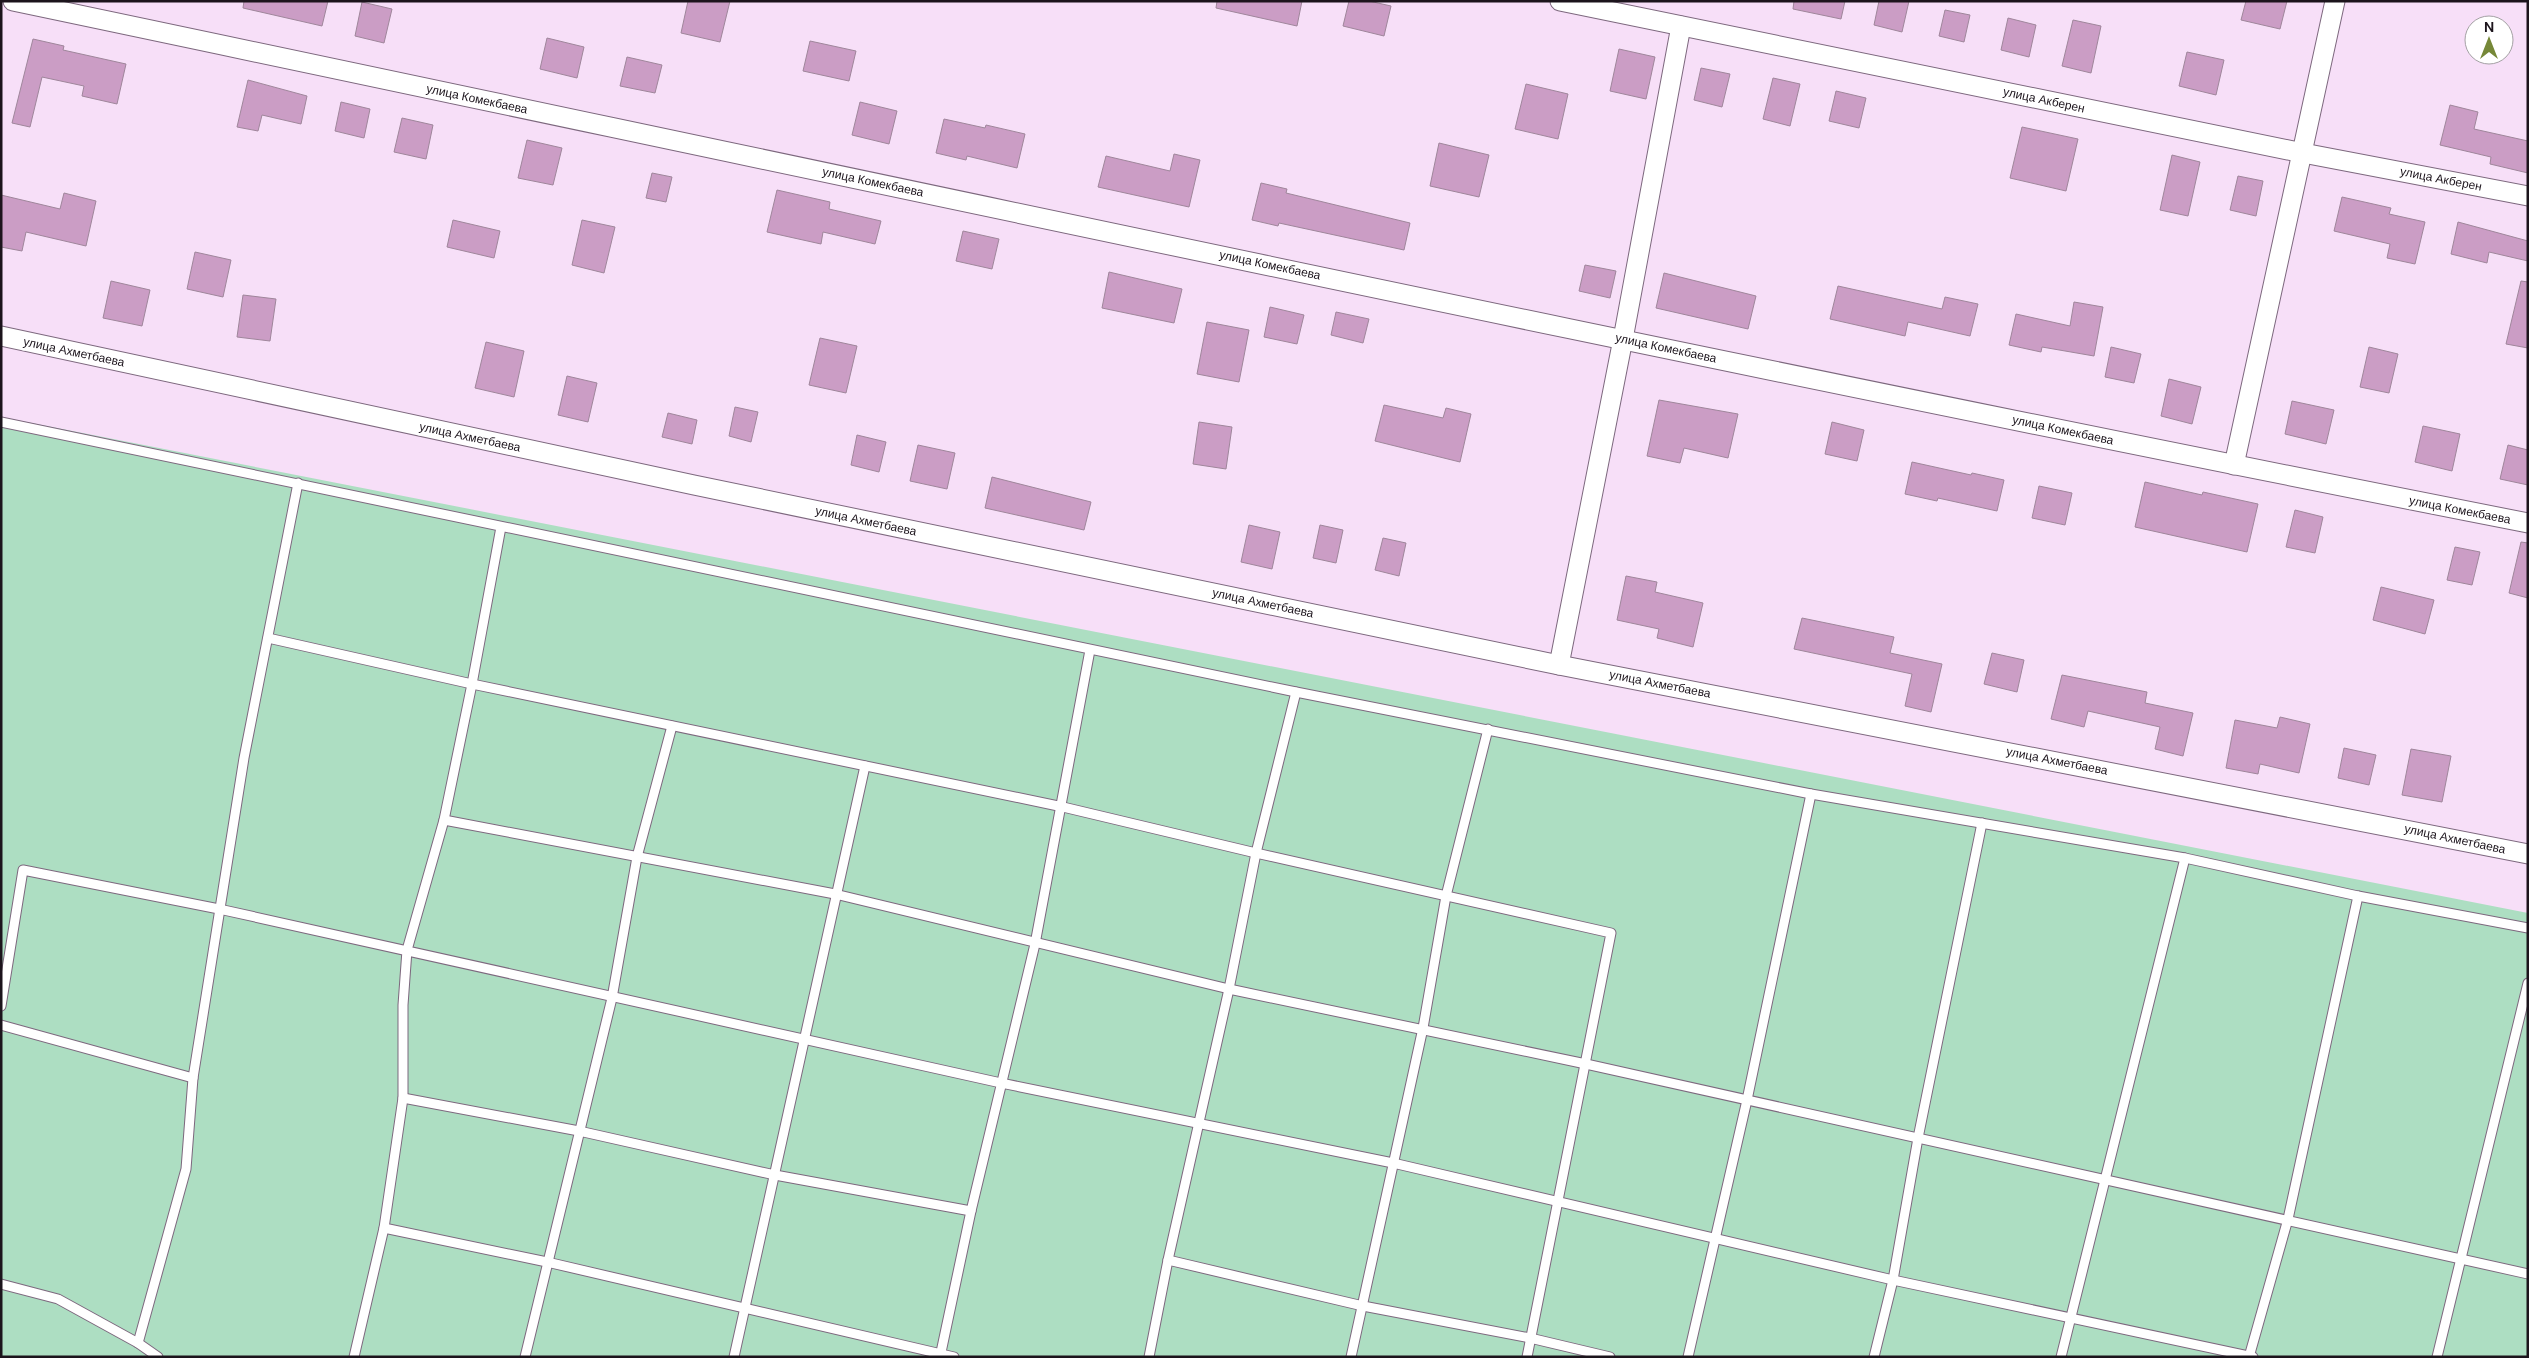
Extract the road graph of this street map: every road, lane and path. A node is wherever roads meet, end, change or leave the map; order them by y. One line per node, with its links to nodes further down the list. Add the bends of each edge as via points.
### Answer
1 (13, 1): 8 (street, улица Комекбаева)
2 (1560, 1): 4 (street, улица Акберен)
3 (2334, 1): 5 (street)
4 (1681, 26): 5 (street, улица Акберен); 8 (street)
5 (2304, 153): 6 (street, улица Акберен); 10 (street)
6 (2528, 196)
7 (1, 336): 16 (street, улица Ахметбаева, via 694,485)
8 (1623, 339): 10 (street, улица Комекбаева); 16 (street)
9 (1, 422): 11 (lane)
10 (2234, 466): 12 (street, улица Комекбаева)
11 (298, 483): 13 (lane); 14 (lane)
12 (2528, 523)
13 (501, 528): 15 (lane); 17 (lane)
14 (268, 638): 17 (lane); 33 (lane)
15 (1090, 650): 18 (lane); 23 (lane)
16 (1559, 665): 27 (street, улица Ахметбаева)
17 (472, 684): 19 (lane); 24 (lane)
18 (1296, 692): 20 (lane); 26 (lane)
19 (672, 726): 21 (lane); 28 (lane)
20 (1488, 729): 22 (lane); 31 (lane)
21 (865, 766): 23 (lane); 30 (lane)
22 (1811, 794): 25 (lane); 48 (lane)
23 (1063, 806): 26 (lane); 35 (lane)
24 (444, 820): 28 (lane); 36 (lane)
25 (1982, 823): 29 (lane); 51 (lane)
26 (1256, 853): 31 (lane); 38 (lane)
27 (2528, 854)
28 (637, 857): 30 (lane); 39 (lane)
29 (2185, 858): 32 (lane); 54 (lane)
30 (835, 894): 35 (lane); 43 (lane)
31 (1446, 896): 42 (lane); 44 (lane, via 1611,933)
32 (2358, 896): 34 (lane); 57 (lane)
33 (219, 909): 36 (lane); 40 (lane, via 23,870); 45 (lane)
34 (2528, 928)
35 (1035, 944): 38 (lane); 46 (lane)
36 (407, 950): 39 (lane); 47 (lane, via 403,1004)
37 (2528, 983): 60 (lane)
38 (1229, 989): 42 (lane); 49 (lane)
39 (612, 998): 43 (lane); 50 (lane)
40 (1, 1006)
41 (1, 1026): 45 (lane)
42 (1423, 1028): 44 (lane); 52 (lane)
43 (802, 1041): 46 (lane); 53 (lane)
44 (1586, 1064): 48 (lane); 55 (lane)
45 (193, 1078): 70 (lane, via 186,1169)
46 (1001, 1084): 49 (lane); 56 (lane)
47 (404, 1098): 50 (lane); 58 (lane)
48 (1748, 1100): 51 (lane); 59 (lane)
49 (1198, 1125): 52 (lane); 61 (lane)
50 (578, 1131): 53 (lane); 62 (lane)
51 (1918, 1138): 54 (lane); 64 (lane)
52 (1393, 1163): 55 (lane); 66 (lane)
53 (775, 1175): 56 (lane); 67 (lane)
54 (2105, 1181): 57 (lane); 68 (lane)
55 (1557, 1202): 59 (lane); 69 (lane)
56 (971, 1211): 71 (lane)
57 (2288, 1220): 60 (lane); 72 (lane)
58 (384, 1228): 62 (lane); 74 (lane)
59 (1714, 1238): 64 (lane); 82 (lane)
60 (2459, 1259): 63 (lane); 85 (lane)
61 (1168, 1260): 66 (lane); 78 (lane)
62 (548, 1262): 67 (lane); 75 (lane)
63 (2528, 1274)
64 (1893, 1280): 68 (lane); 83 (lane)
65 (1, 1284): 70 (lane, via 58,1299)
66 (1363, 1306): 69 (lane); 79 (lane)
67 (746, 1307): 71 (lane); 76 (lane)
68 (2069, 1317): 72 (lane); 84 (lane)
69 (1530, 1338): 80 (lane); 81 (lane)
70 (138, 1343): 73 (lane)
71 (940, 1355): 77 (lane)
72 (2250, 1356)
73 (158, 1357)
74 (354, 1357)
75 (525, 1357)
76 (734, 1357)
77 (954, 1357)
78 (1149, 1357)
79 (1351, 1357)
80 (1527, 1357)
81 (1610, 1357)
82 (1688, 1357)
83 (1874, 1357)
84 (2061, 1357)
85 (2436, 1357)

